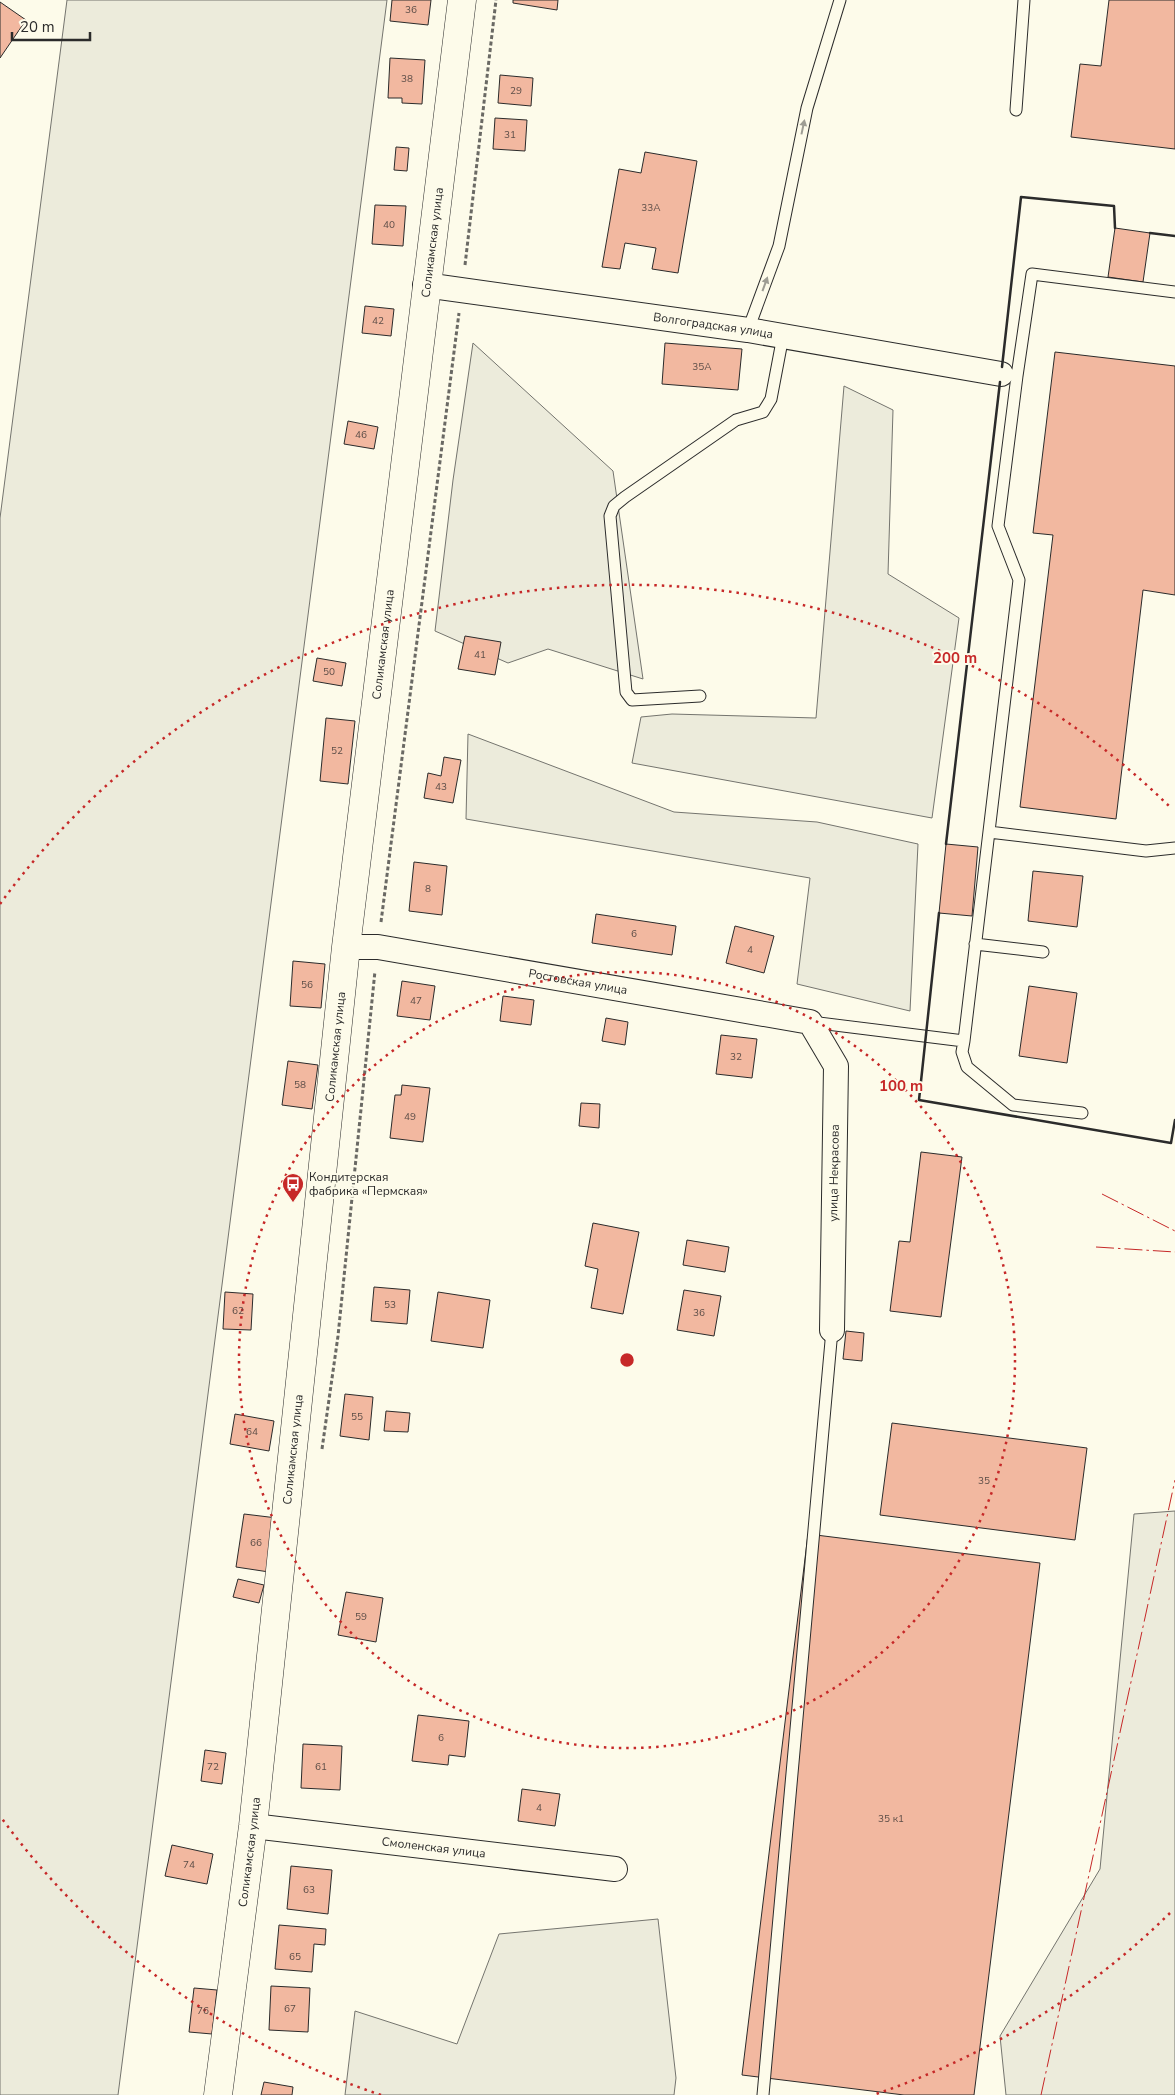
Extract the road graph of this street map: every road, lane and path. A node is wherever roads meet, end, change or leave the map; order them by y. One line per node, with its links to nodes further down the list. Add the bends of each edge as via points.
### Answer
1 (462, 0): 6 (main road, Соликамская улица)
2 (496, 0): 7 (path)
3 (840, 0): 9 (lane, one-way to 3, via 779,246 807,108)
4 (1024, 0): 5 (lane)
5 (1016, 110)
6 (425, 285): 7 (street, Волгоградская улица); 16 (main road, Соликамская улица)
7 (462, 290): 9 (street, Волгоградская улица); 17 (path)
8 (1175, 292): 11 (lane, via 1032,274)
9 (748, 330): 10 (street, Волгоградская улица)
10 (782, 336): 11 (street, Волгоградская улица); 12 (lane, via 771,399 763,412 736,420 625,497 614,506 610,516 626,692 632,700)
11 (1009, 375): 13 (lane, via 998,526 1019,580)
12 (700, 696)
13 (989, 832): 14 (lane, via 1146,851); 15 (lane)
14 (1175, 848)
15 (975, 944): 18 (lane); 20 (lane)
16 (346, 947): 17 (street, Ростовская улица); 24 (main road, Соликамская улица)
17 (378, 947): 19 (street, Ростовская улица); 23 (path, via 338,1336)
18 (1043, 952)
19 (810, 1022): 20 (lane); 22 (street, улица Некрасова, via 836,1066)
20 (964, 1040): 21 (lane, via 962,1052 966,1068 1014,1105)
21 (1082, 1113)
22 (832, 1330): 27 (lane)
23 (322, 1452)
24 (253, 1826): 25 (street, Смоленская улица); 26 (main road, Соликамская улица)
25 (616, 1869)
26 (218, 2095)
27 (763, 2095)

